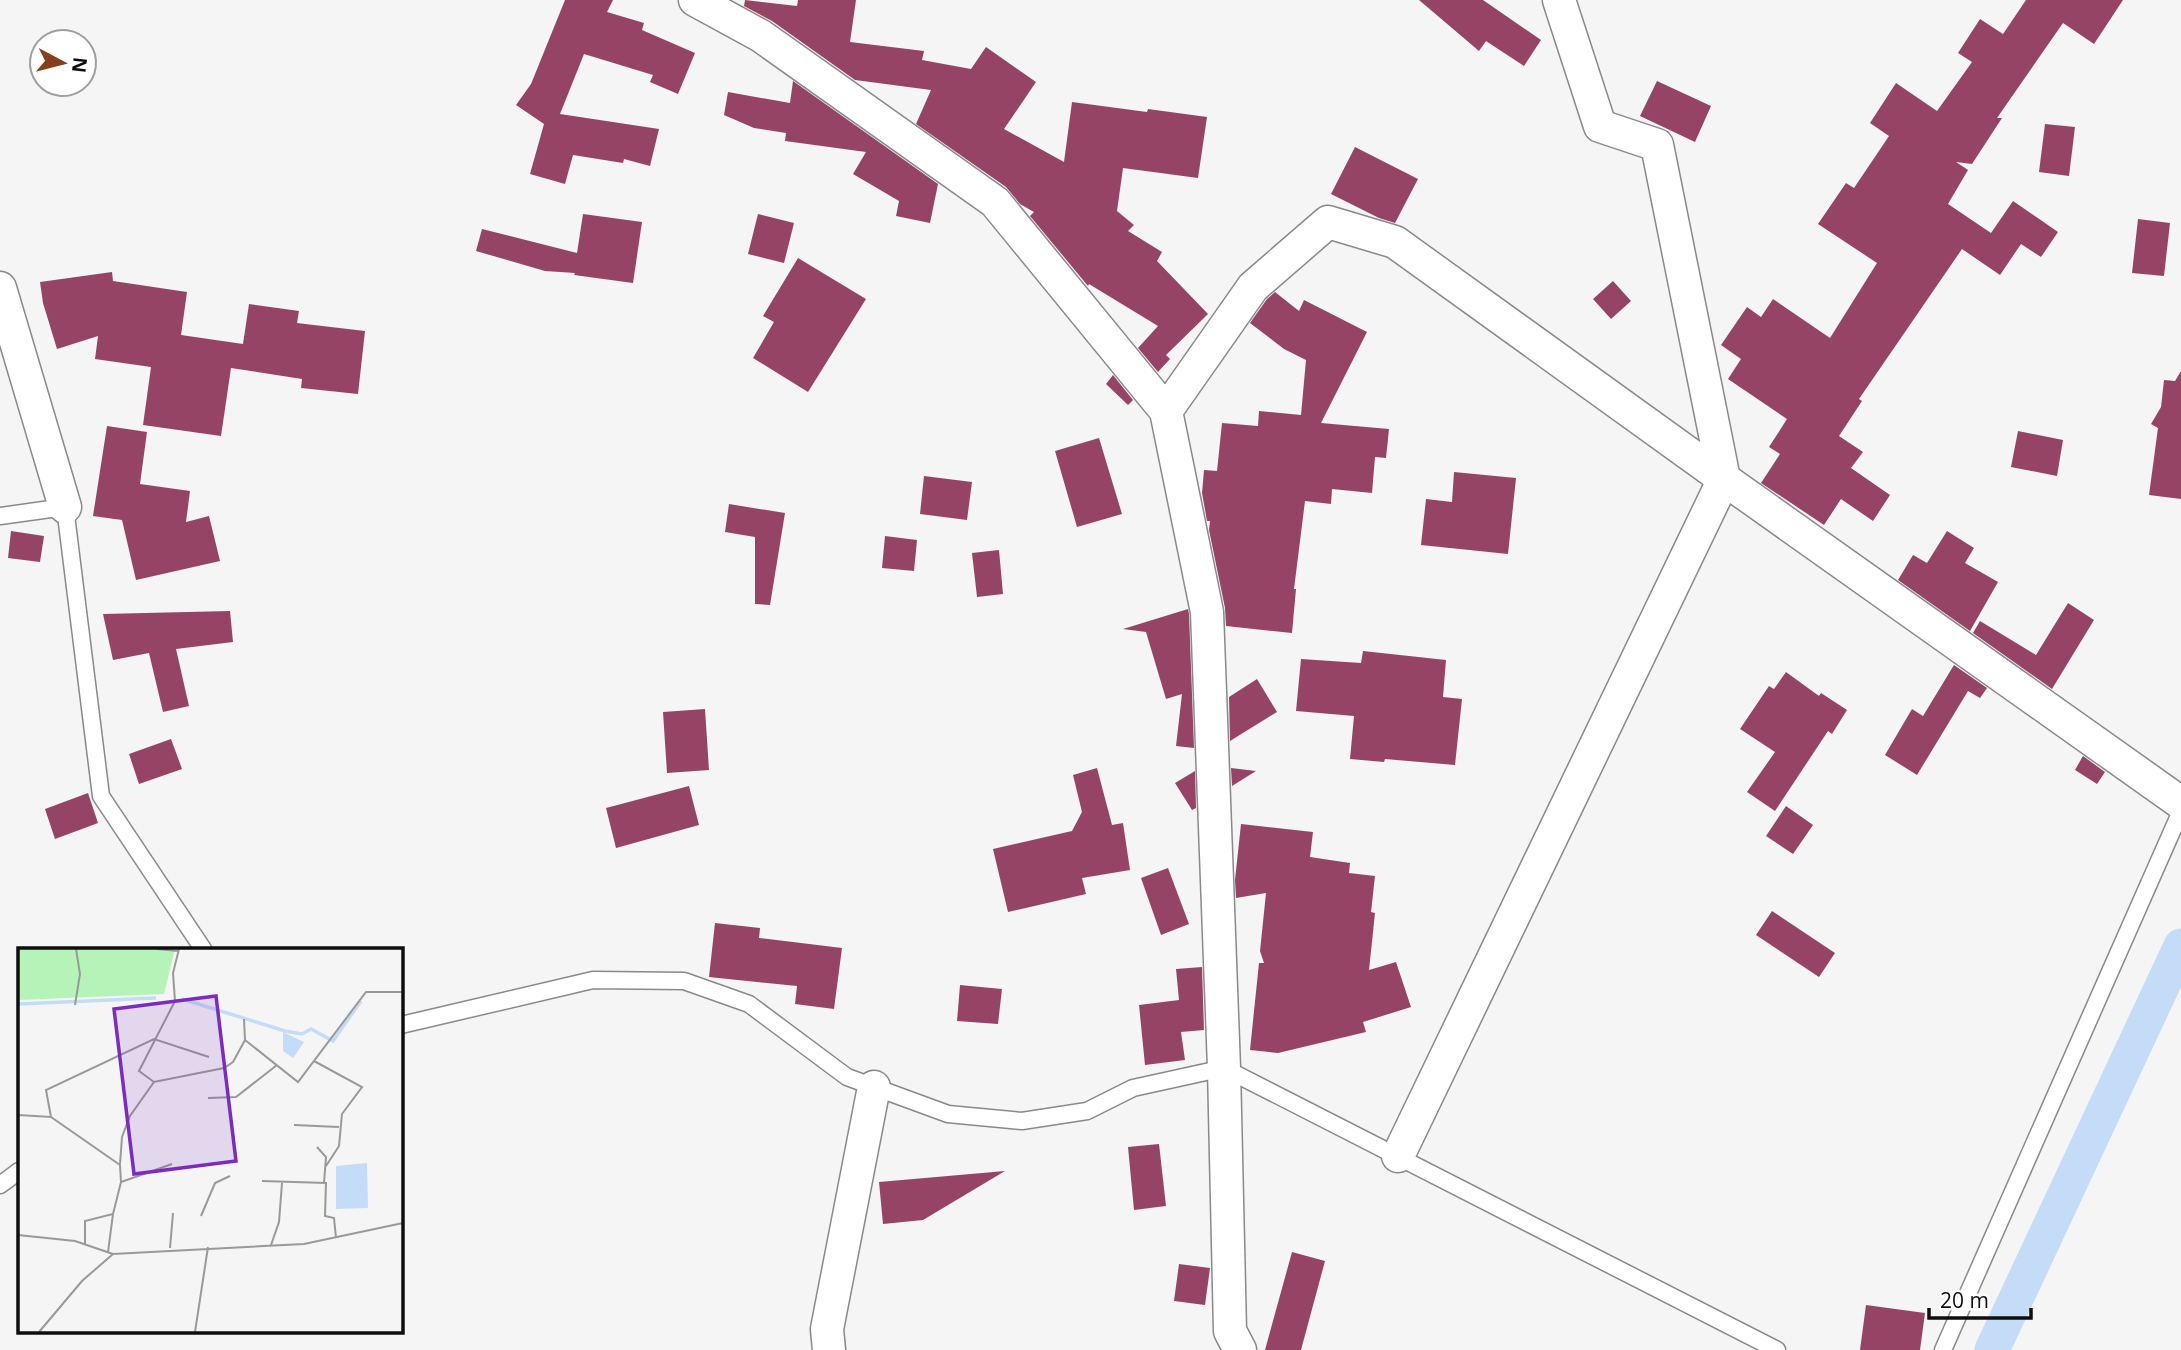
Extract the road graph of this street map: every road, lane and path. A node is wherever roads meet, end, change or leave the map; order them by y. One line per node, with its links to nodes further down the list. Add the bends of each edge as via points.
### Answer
1 (695, 0): 4 (street, via 761,36 995,202)
2 (1559, 0): 5 (street, via 1600,126 1657,145)
3 (0, 288): 6 (street)
4 (1166, 411): 5 (street, via 1253,288 1328,222 1395,242); 12 (street, via 1207,612)
5 (1724, 479): 8 (street); 14 (street)
6 (65, 507): 7 (lane); 10 (lane, via 101,796)
7 (0, 516)
8 (2181, 803)
9 (2181, 811): 20 (lane)
10 (202, 948)
11 (402, 1025): 13 (lane, via 593,979 684,981 749,1004 847,1077)
12 (1224, 1068): 13 (lane, via 1133,1087 1087,1111 1022,1121 948,1114); 14 (lane); 18 (street, via 1230,1331)
13 (874, 1087): 17 (street, via 827,1329)
14 (1398, 1156): 19 (lane)
15 (18, 1172): 16 (lane)
16 (0, 1185)
17 (830, 1350)
18 (1240, 1350)
19 (1777, 1350)
20 (1943, 1350)

